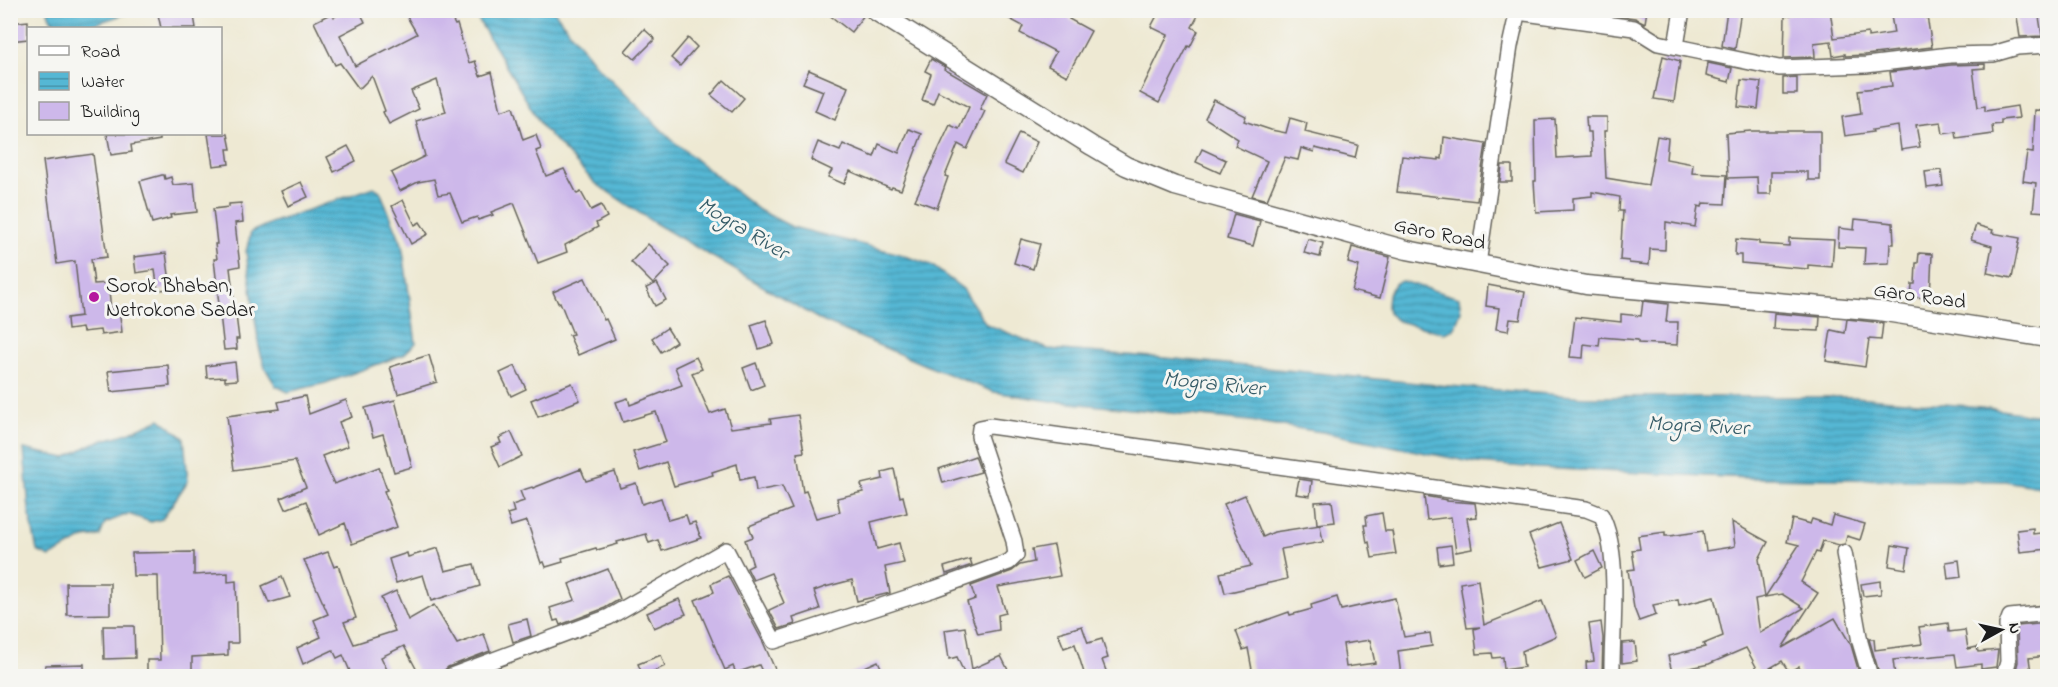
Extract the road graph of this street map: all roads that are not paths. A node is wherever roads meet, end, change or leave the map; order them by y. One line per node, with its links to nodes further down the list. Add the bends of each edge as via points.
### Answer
1 (874, 10): 6 (street, Garo Road, via 1126,166 1166,182 1407,250)
2 (1682, 10): 5 (street)
3 (1518, 11): 5 (street, via 1634,28 1658,43); 6 (street)
4 (2048, 45): 5 (street, via 2017,47 1993,54 1779,68)
5 (1676, 46)
6 (1478, 264): 7 (street, Garo Road, via 1586,285 1879,310)
7 (2048, 338)
8 (1844, 553): 12 (street)
9 (2048, 613): 13 (street, via 2010,617)
10 (452, 676): 11 (street, via 609,618 726,550 774,641 1009,562 1016,555 1014,541 979,436 980,428 990,426 1586,509 1600,515 1606,527 1613,568)
11 (1612, 676)
12 (1869, 676)
13 (2004, 676)

